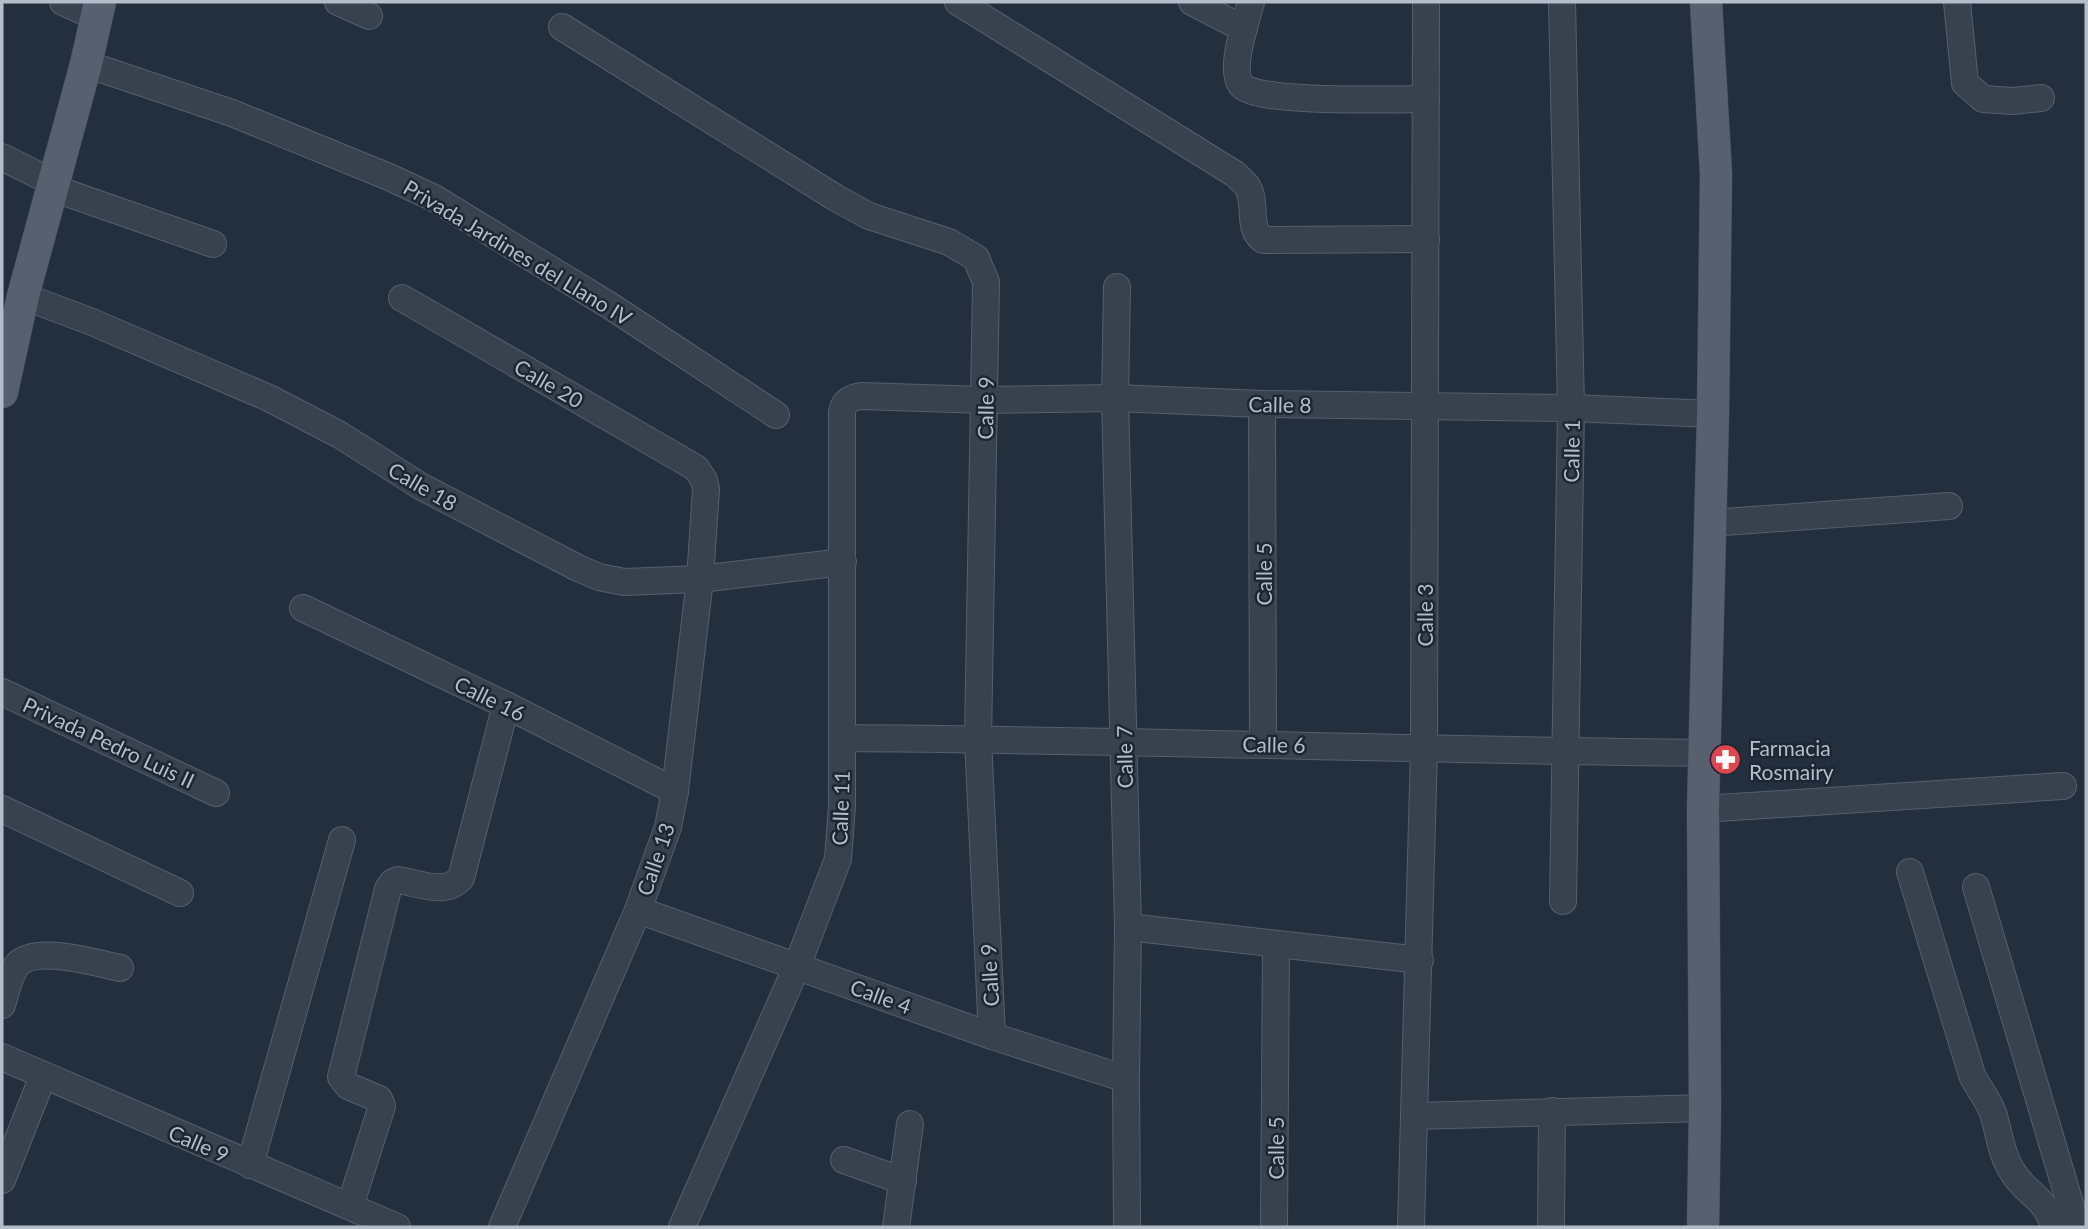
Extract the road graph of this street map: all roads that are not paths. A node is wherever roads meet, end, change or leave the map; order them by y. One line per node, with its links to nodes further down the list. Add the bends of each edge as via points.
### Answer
1 (63, 2): 10 (street)
2 (338, 2): 11 (street)
3 (958, 2): 19 (street, via 1235,174 1247,185 1254,226 1263,240)
4 (1192, 2): 13 (street)
5 (1251, 2): 13 (street)
6 (1426, 2): 16 (street, Calle 3)
7 (1562, 2): 30 (street, Calle 1)
8 (1706, 2): 31 (main road, via 1716,174)
9 (1956, 2): 15 (street, via 1965,83 1983,99)
10 (98, 9): 14 (main road)
11 (369, 16)
12 (562, 27): 27 (street, Calle 9, via 836,198 869,216 950,242 976,258 986,282)
13 (1244, 30): 16 (street, via 1237,72 1248,91 1289,97)
14 (86, 64): 18 (main road); 32 (street, Privada Jardines del Llano IV, via 232,113 433,198 612,307)
15 (2041, 98)
16 (1426, 99): 19 (street, Calle 3)
17 (2, 157): 18 (street)
18 (52, 182): 20 (street, via 67,193); 22 (main road)
19 (1426, 239): 29 (street, Calle 3)
20 (213, 244)
21 (1117, 287): 25 (street, Calle 7)
22 (23, 296): 24 (main road); 37 (street, Calle 18, via 269,398 340,435 422,487 599,577 624,582)
23 (402, 298): 33 (street, Calle 20)
24 (2, 391)
25 (1115, 398): 27 (street, Calle 8); 28 (street, Calle 8); 43 (street, Calle 7)
26 (847, 400): 27 (street, Calle 8, via 861,396); 36 (street, Calle 11, via 842,412)
27 (985, 400): 42 (street, Calle 9)
28 (1262, 404): 29 (street, Calle 8); 44 (street, Calle 5)
29 (1424, 406): 30 (street, Calle 8); 45 (street, Calle 3)
30 (1571, 408): 31 (street, Calle 8); 46 (street, Calle 1)
31 (1713, 414): 35 (main road)
32 (776, 415)
33 (696, 468): 37 (street, Calle 13, via 704,480 706,497)
34 (1949, 506): 35 (street)
35 (1710, 523): 47 (main road)
36 (844, 562): 37 (street, Calle 18); 41 (street, Calle 11)
37 (700, 579): 49 (street, Calle 13)
38 (303, 608): 40 (street, Calle 16)
39 (2, 692): 50 (street, Privada Pedro Luis II)
40 (506, 705): 49 (street, Calle 16); 77 (street, via 461,878 442,888 398,880 388,889 341,1077 348,1086 379,1098 382,1106)
41 (843, 738): 42 (street, Calle 6); 62 (street, Calle 11, via 838,859)
42 (978, 739): 43 (street, Calle 6); 65 (street, Calle 9)
43 (1124, 743): 44 (street, Calle 6); 59 (street, Calle 7)
44 (1263, 744): 45 (street, Calle 6)
45 (1424, 748): 46 (street, Calle 6); 61 (street, Calle 3)
46 (1566, 752): 47 (street, Calle 6); 57 (street, Calle 1)
47 (1705, 752): 52 (main road)
48 (2063, 786): 52 (street)
49 (675, 791): 58 (street, Calle 13, via 668,827)
50 (216, 793)
51 (2, 809): 56 (street)
52 (1703, 809): 69 (main road)
53 (342, 840): 74 (street)
54 (1910, 872): 87 (street, via 1972,1075 1992,1112 2004,1154 2018,1179 2044,1203)
55 (1976, 887): 88 (street)
56 (180, 893)
57 (1563, 901)
58 (638, 910): 62 (street, Calle 4); 79 (street, Calle 13)
59 (1128, 927): 60 (street); 68 (street, Calle 7)
60 (1276, 944): 61 (street); 83 (street, Calle 5)
61 (1420, 960): 71 (street, Calle 3)
62 (797, 966): 65 (street, Calle 4); 80 (street, Calle 11)
63 (120, 968): 64 (street, via 54,955 19,962)
64 (2, 1005)
65 (992, 1036): 68 (street, Calle 4)
66 (2, 1057): 67 (street, Calle 9)
67 (43, 1076): 74 (street, Calle 9); 75 (street)
68 (1126, 1079): 82 (street, Calle 7)
69 (1704, 1108): 70 (street); 86 (main road)
70 (1552, 1111): 71 (street); 85 (street)
71 (1414, 1116): 84 (street, Calle 3)
72 (911, 1124): 76 (street)
73 (844, 1160): 76 (street)
74 (250, 1165): 77 (street, Calle 9)
75 (2, 1180)
76 (904, 1181): 81 (street)
77 (350, 1206): 78 (street, Calle 9)
78 (397, 1227)
79 (502, 1227)
80 (682, 1227)
81 (896, 1227)
82 (1127, 1227)
83 (1274, 1227)
84 (1411, 1227)
85 (1551, 1227)
86 (1703, 1227)
87 (2054, 1227)
88 (2077, 1227)

